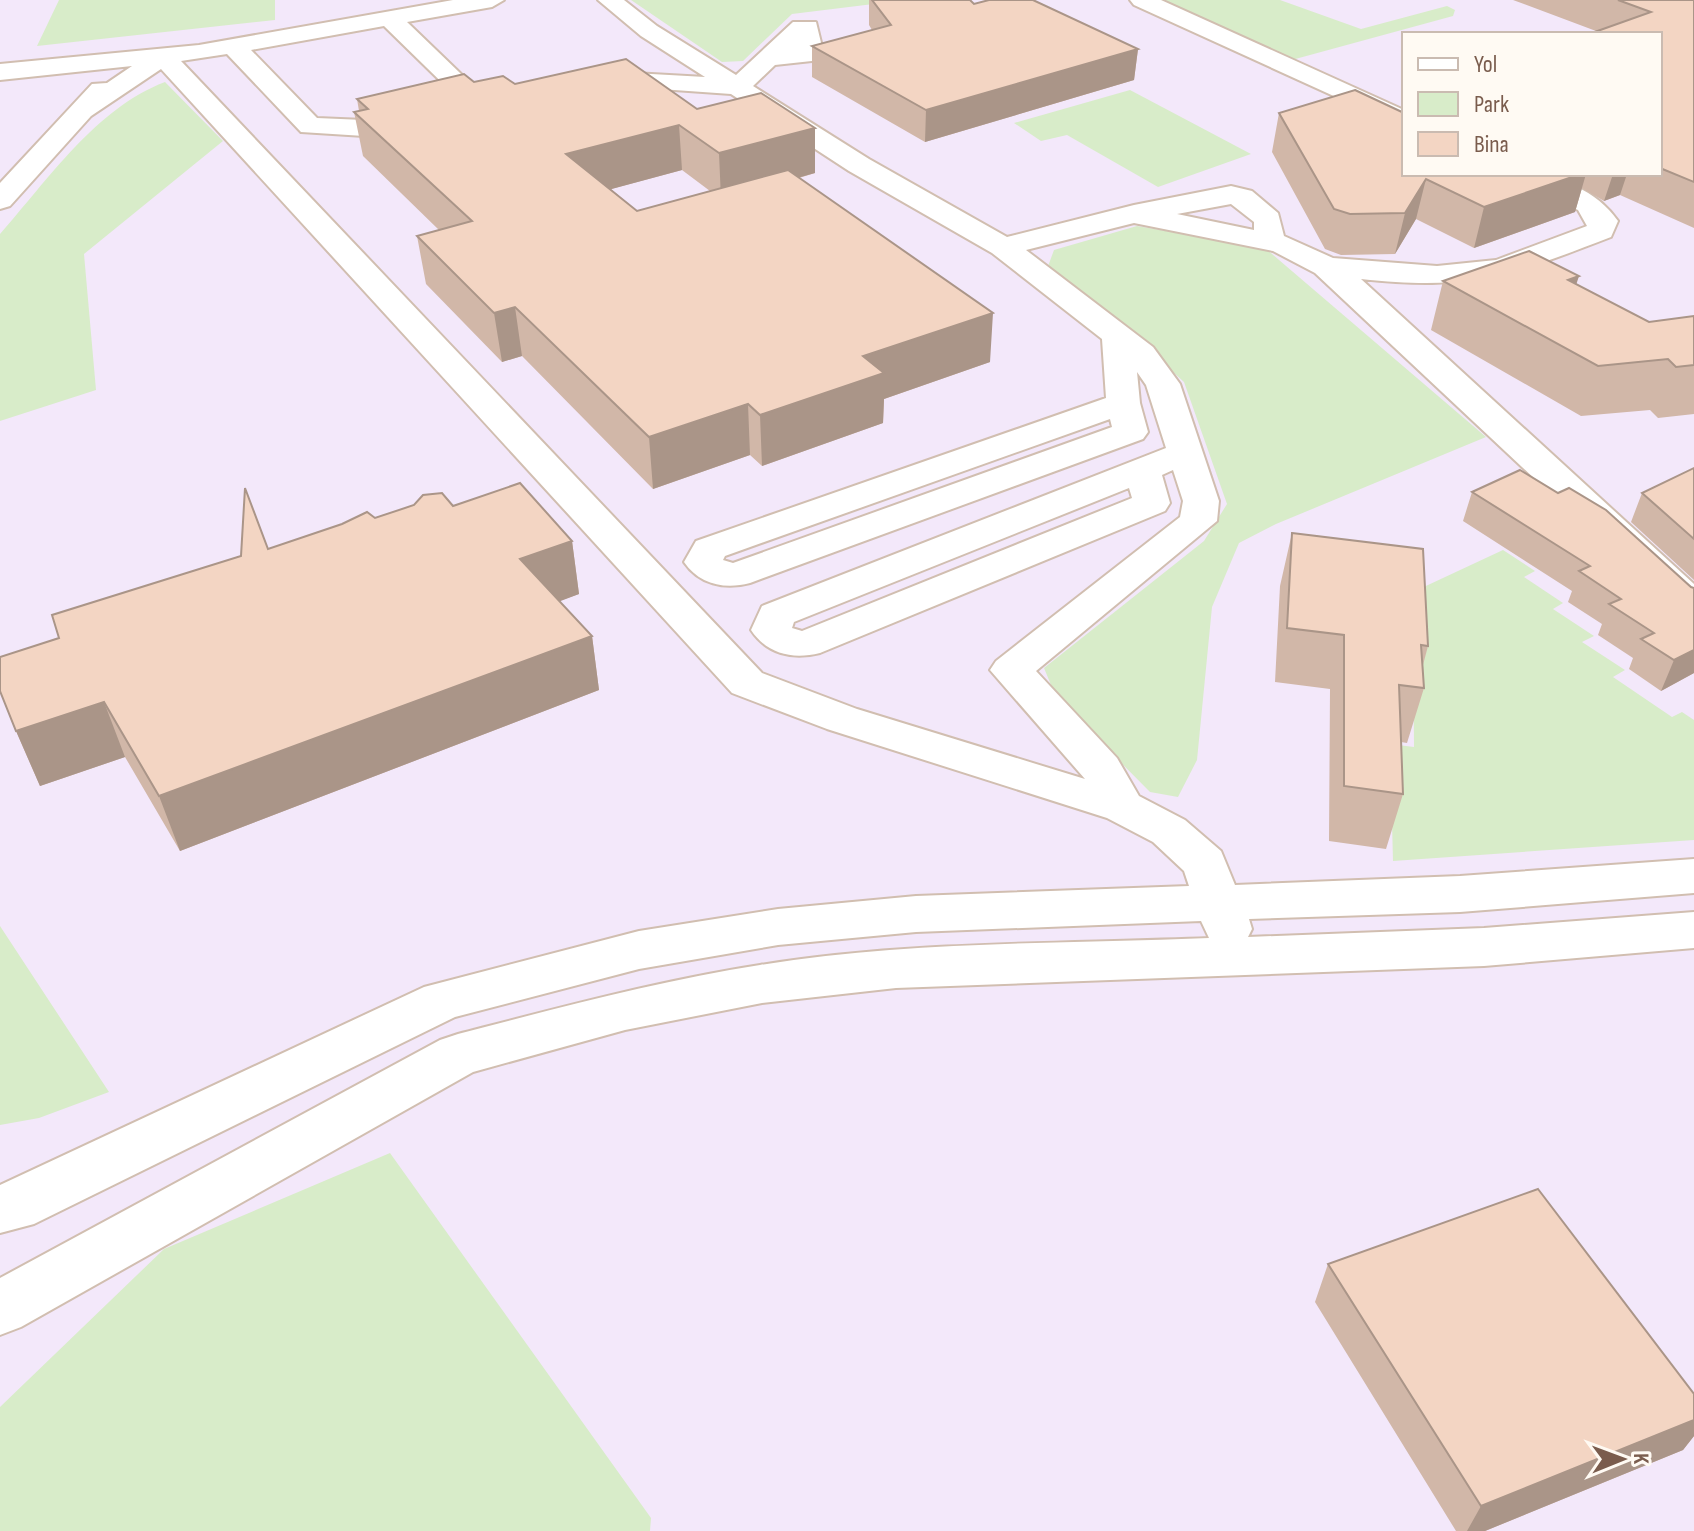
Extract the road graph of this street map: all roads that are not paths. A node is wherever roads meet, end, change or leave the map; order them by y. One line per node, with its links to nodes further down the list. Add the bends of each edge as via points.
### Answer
1 (426, 0): 7 (street)
2 (492, 0): 5 (street)
3 (610, 0): 13 (street)
4 (1142, 0): 19 (street)
5 (389, 18): 6 (street); 17 (street)
6 (233, 46): 8 (street); 17 (street, via 310,126 364,128)
7 (126, 55): 8 (street); 10 (street); 18 (street)
8 (163, 57): 18 (street); 31 (street, via 747,683 842,719)
9 (768, 58): 13 (street)
10 (66, 61): 11 (street); 15 (street)
11 (1, 68): 14 (street)
12 (576, 82): 13 (street, via 624,79)
13 (738, 87): 22 (street, via 859,165)
14 (24, 91)
15 (52, 95)
16 (508, 96): 17 (street)
17 (477, 103)
18 (83, 110): 21 (street)
19 (1402, 119)
20 (1527, 176): 24 (street, via 1593,207 1603,228)
21 (0, 200)
22 (1003, 247): 23 (street, via 1134,214 1289,246); 26 (street)
23 (1328, 267): 24 (street, via 1431,276); 30 (street)
24 (1495, 269): 25 (street)
25 (1534, 289)
26 (1118, 336): 27 (street); 28 (street, via 1145,357 1161,380)
27 (1123, 403): 27 (street, via 709,549 703,562 713,572 736,575 1131,432)
28 (1185, 453): 29 (street); 31 (street, via 1201,501 1197,524 1011,670 1101,769)
29 (1142, 470): 29 (street, via 776,615 771,630 782,641 806,644 1152,503)
30 (1694, 606)
31 (1123, 807): 33 (street, via 1169,831 1204,863)
32 (1694, 876): 33 (street, via 1460,894)
33 (1221, 902): 35 (street); 36 (street, via 847,919 709,937 555,969 442,1001)
34 (1694, 930): 35 (street, via 1484,947)
35 (1235, 955): 37 (street, via 843,974 680,998 515,1038 458,1055)
36 (5, 1213)
37 (0, 1308)

